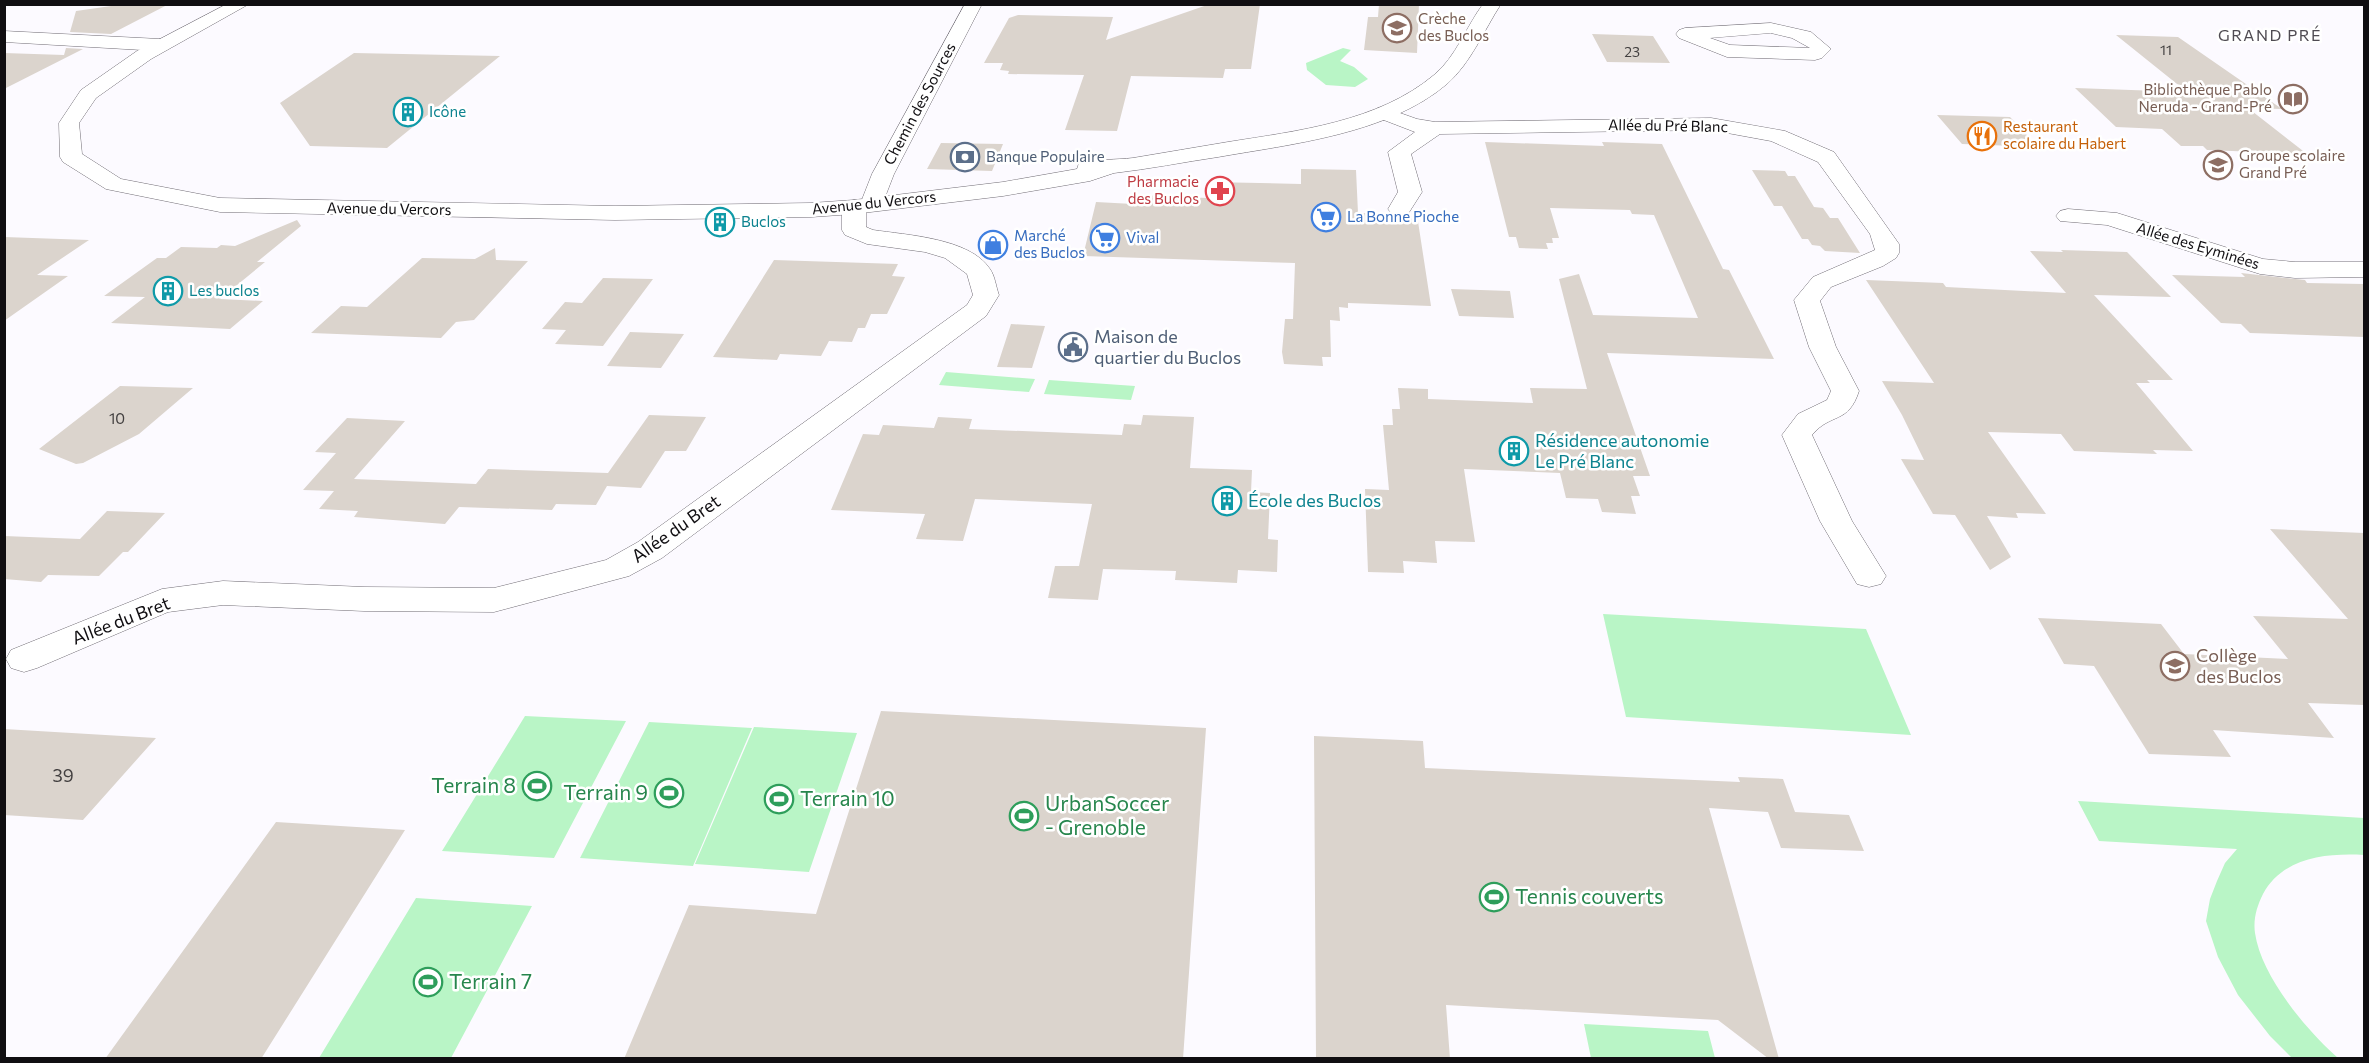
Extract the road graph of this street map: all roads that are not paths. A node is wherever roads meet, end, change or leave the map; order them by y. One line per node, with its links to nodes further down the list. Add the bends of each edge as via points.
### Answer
1 (241, 4): 6 (street, Avenue du Vercors)
2 (974, 4): 9 (street, Chemin des Sources)
3 (1493, 4): 7 (street, Avenue du Vercors, via 1441,79)
4 (1685, 34): 4 (street, via 1771,28 1811,38 1822,49 1815,54 1727,51)
5 (4, 36): 6 (street)
6 (160, 45): 9 (street, Avenue du Vercors, via 88,94 69,123 71,157 114,184 220,206 615,213)
7 (1383, 113): 8 (street, Allée du Pré Blanc, via 1413,125); 9 (street, Avenue du Vercors, via 1341,126 1090,174)
8 (1435, 128): 10 (street, via 1399,152 1410,192); 13 (street, Allée du Pré Blanc, via 1711,124 1778,136 1826,157 1882,234 1887,252 1822,282 1807,300 1812,323 1845,391 1840,405 1809,420 1797,435 1836,521)
9 (863, 206): 14 (street, Allée du Bret, via 854,230 867,237 928,244 954,253 979,271 986,295 977,310 650,550 616,568 494,600 223,593 162,601)
10 (1400, 209)
11 (2068, 216): 12 (street, Allée des Eyminées, via 2109,218 2260,266)
12 (2364, 270)
13 (1869, 576)
14 (24, 659)

